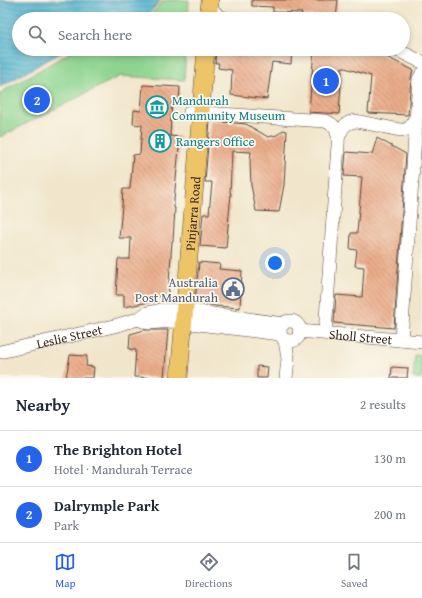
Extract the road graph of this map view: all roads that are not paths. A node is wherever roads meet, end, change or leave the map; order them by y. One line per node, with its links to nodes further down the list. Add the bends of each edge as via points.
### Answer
1 (195, 56): 6 (main road, Pinjarra Road)
2 (205, 56): 6 (main road, Pinjarra Road)
3 (410, 56): 4 (street)
4 (422, 62)
5 (422, 74): 7 (street, via 419,79)
6 (195, 112): 8 (street, via 325,122 334,126); 9 (main road, Pinjarra Road)
7 (416, 116): 8 (street, via 412,126 406,130 356,121 344,125); 12 (street)
8 (339, 136): 10 (street)
9 (179, 316): 11 (street, Sholl Street); 14 (street, Leslie Street, via 148,322 138,319); 15 (main road, Pinjarra Road); 16 (main road, Pinjarra Road)
10 (325, 333): 11 (street, Sholl Street); 12 (street, Sholl Street)
11 (289, 334): 17 (street)
12 (401, 340): 13 (street, Sholl Street)
13 (422, 342)
14 (0, 352)
15 (169, 378)
16 (179, 378)
17 (286, 378)

